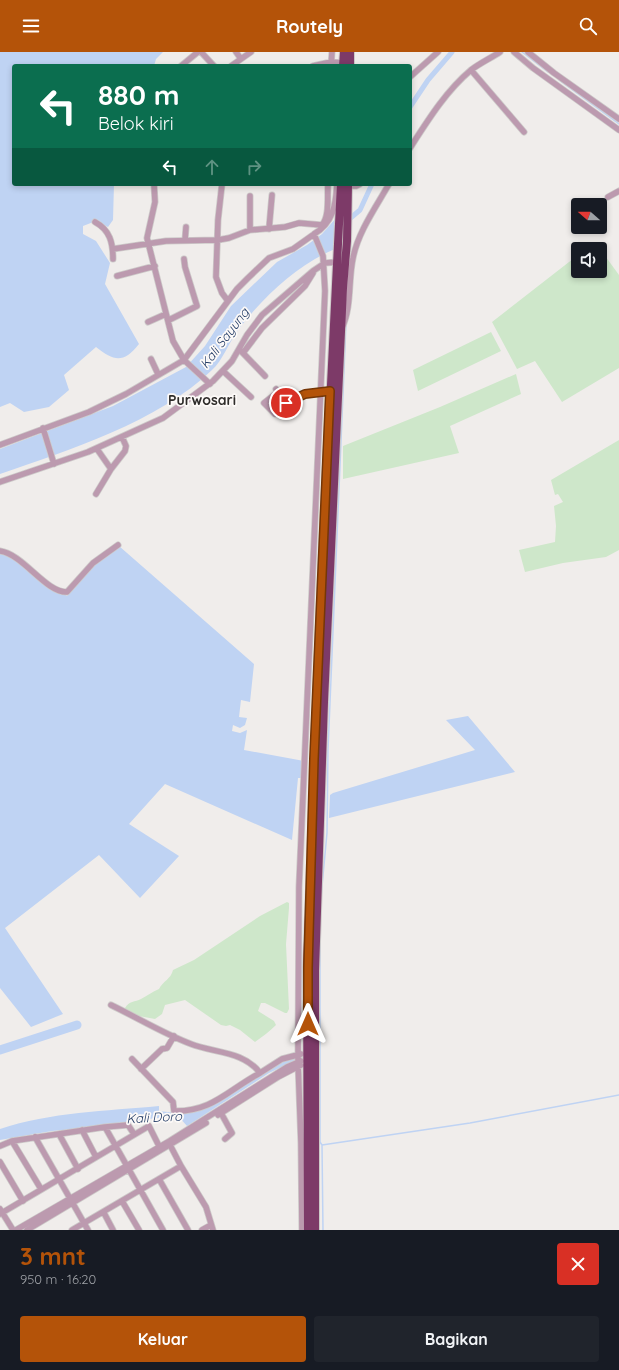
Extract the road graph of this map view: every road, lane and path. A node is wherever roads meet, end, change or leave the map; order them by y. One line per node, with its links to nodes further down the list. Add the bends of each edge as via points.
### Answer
1 (198, 52): 13 (street)
2 (201, 52): 14 (street)
3 (236, 52): 12 (street)
4 (251, 52): 12 (street)
5 (332, 52): 16 (street)
6 (344, 52): 17 (highway)
7 (350, 52): 18 (highway)
8 (438, 52): 20 (street)
9 (500, 52): 19 (street)
10 (514, 52): 22 (street)
11 (528, 52): 21 (street)
12 (241, 59): 15 (street)
13 (183, 64)
14 (212, 64)
15 (234, 64)
16 (332, 64)
17 (344, 64)
18 (344, 64)
19 (471, 70): 23 (street); 24 (street, via 435,110)
20 (412, 74)
21 (619, 118)
22 (619, 130)
23 (524, 132)
24 (412, 145)
25 (154, 186): 44 (street, via 155,202 148,231)
26 (222, 186): 43 (street)
27 (328, 186): 37 (street)
28 (336, 186): 37 (street, via 331,217)
29 (345, 186): 56 (highway, via 347,241)
30 (345, 186): 48 (highway, via 340,208)
31 (388, 186): 56 (street, via 354,250 347,314)
32 (619, 190): 35 (street)
33 (272, 195): 39 (street)
34 (250, 196): 40 (street)
35 (608, 197)
36 (95, 222): 45 (street, via 108,233)
37 (324, 225): 39 (street, via 302,222); 41 (street)
38 (186, 227): 42 (street)
39 (269, 229): 40 (street)
40 (250, 230): 43 (street)
41 (315, 236): 49 (street); 53 (street, via 293,249 269,258)
42 (185, 240): 43 (street); 44 (street)
43 (217, 240): 53 (street, via 216,277)
44 (148, 244): 45 (street); 50 (street)
45 (113, 249): 46 (street)
46 (113, 259)
47 (184, 259): 54 (street, via 196,306)
48 (337, 262): 49 (street); 64 (highway)
49 (325, 263): 51 (street); 64 (street)
50 (156, 266): 52 (street); 54 (street)
51 (314, 271): 57 (street, via 305,286); 57 (street, via 262,315)
52 (117, 276)
53 (228, 301): 59 (street)
54 (168, 317): 55 (street); 59 (street, via 175,345)
55 (148, 322)
56 (341, 330): 77 (highway)
57 (241, 351): 60 (street); 62 (street)
58 (151, 359): 61 (street)
59 (186, 361): 61 (street); 63 (street)
60 (223, 371): 63 (street); 65 (street)
61 (158, 374): 67 (street, via 126,394)
62 (265, 376)
63 (210, 384): 68 (street, via 163,418)
64 (326, 391): 66 (street, via 302,395); 76 (highway); 80 (street)
65 (251, 397)
66 (286, 403): 66 (street, via 277,390 266,400 265,405 277,414 287,408)
67 (43, 430): 69 (street); 71 (street)
68 (122, 437): 70 (street); 72 (street, via 126,449)
69 (0, 445)
70 (97, 448): 71 (street); 72 (street)
71 (54, 464): 73 (street)
72 (111, 469): 74 (street)
73 (0, 482)
74 (96, 494)
75 (118, 545): 78 (street, via 93,563 68,592 60,591 9,553)
76 (323, 545): 77 (highway); 79 (highway)
77 (332, 545): 85 (highway)
78 (0, 551)
79 (310, 884): 80 (street); 85 (highway)
80 (298, 887): 83 (street)
81 (112, 1005): 82 (street)
82 (174, 1036): 87 (street, via 167,1048 162,1049); 88 (street, via 246,1060)
83 (298, 1054): 85 (street); 86 (street); 88 (street, via 282,1059)
84 (132, 1059): 87 (street)
85 (310, 1060): 86 (street); 129 (highway); 130 (highway)
86 (298, 1064): 89 (street); 90 (street); 128 (street)
87 (140, 1069): 90 (street, via 173,1102 174,1111)
88 (260, 1073): 89 (street)
89 (252, 1083): 90 (street); 90 (street)
90 (215, 1108): 96 (street, via 232,1133); 98 (street, via 191,1130)
91 (105, 1127): 92 (street); 94 (street, via 128,1126); 100 (street)
92 (82, 1130): 93 (street); 102 (street)
93 (59, 1134): 95 (street); 106 (street)
94 (134, 1134): 100 (street); 101 (street, via 149,1126)
95 (35, 1137): 97 (street); 107 (street)
96 (225, 1139)
97 (12, 1141): 99 (street); 109 (street)
98 (169, 1144): 101 (street); 104 (street); 105 (street)
99 (0, 1146)
100 (115, 1146): 102 (street); 105 (street)
101 (160, 1146): 105 (street)
102 (96, 1157): 106 (street)
103 (0, 1162): 111 (street)
104 (181, 1166): 108 (street); 117 (street, via 206,1207)
105 (128, 1168): 110 (street); 112 (street)
106 (78, 1169): 107 (street)
107 (60, 1179): 109 (street); 112 (street)
108 (159, 1180): 110 (street); 126 (street)
109 (41, 1189): 111 (street)
110 (141, 1190): 113 (street); 125 (street)
111 (23, 1201): 114 (street)
112 (72, 1201): 116 (street); 119 (street); 120 (street)
113 (122, 1201): 115 (street); 124 (street)
114 (1, 1212): 118 (street)
115 (104, 1213): 116 (street); 123 (street)
116 (84, 1223): 121 (street); 122 (street)
117 (212, 1228): 127 (street)
118 (13, 1230)
119 (16, 1230)
120 (27, 1230)
121 (72, 1230)
122 (88, 1230)
123 (114, 1230)
124 (139, 1230)
125 (163, 1230)
126 (188, 1230)
127 (202, 1230)
128 (302, 1230)
129 (308, 1230)
130 (315, 1230)

